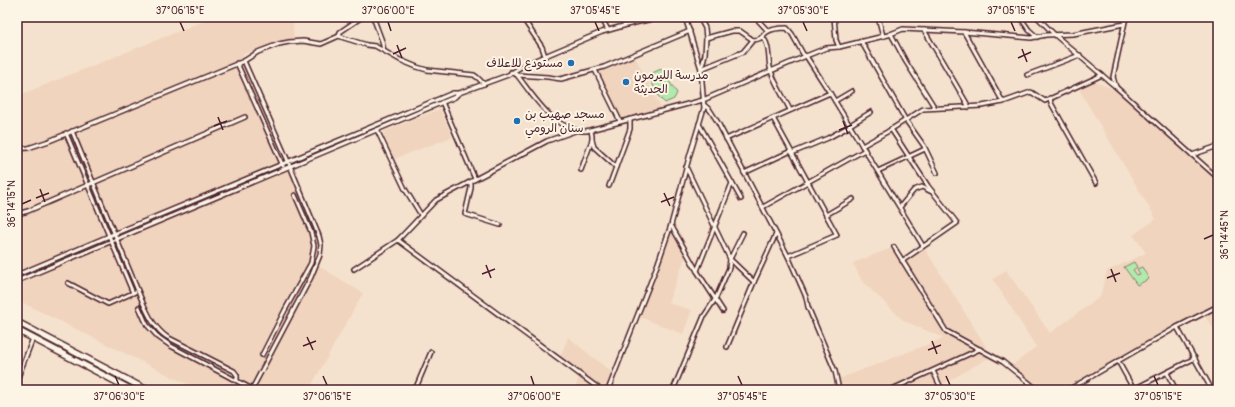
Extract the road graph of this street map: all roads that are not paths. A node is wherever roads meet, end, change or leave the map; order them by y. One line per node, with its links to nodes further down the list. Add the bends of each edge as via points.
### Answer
1 (362, 17): 24 (street, via 340,32)
2 (373, 17): 32 (street)
3 (522, 17): 34 (street)
4 (601, 17): 17 (street)
5 (628, 17): 15 (street)
6 (661, 17): 15 (street)
7 (685, 17): 19 (street)
8 (699, 17): 28 (street, via 705,28)
9 (755, 17): 20 (street)
10 (834, 17): 31 (street)
11 (878, 17): 25 (street)
12 (1020, 17): 27 (street)
13 (1037, 17): 23 (street)
14 (1126, 17): 16 (street)
15 (630, 24): 17 (street)
16 (1124, 24): 23 (street); 46 (street, via 1113,77)
17 (608, 30): 34 (street)
18 (924, 30): 21 (street); 22 (street, via 903,29); 56 (street)
19 (690, 31): 38 (street); 39 (street)
20 (768, 31): 26 (street); 35 (street, via 787,28)
21 (964, 32): 27 (street); 54 (street)
22 (891, 34): 25 (street); 57 (street)
23 (1055, 35): 27 (street); 33 (street)
24 (339, 36): 32 (street); 36 (street, via 321,44 303,41 279,44)
25 (883, 36): 30 (street)
26 (762, 37): 29 (street); 40 (street, via 768,49)
27 (1037, 37)
28 (706, 38): 29 (street, via 740,31); 38 (street)
29 (753, 40): 38 (street, via 742,52)
30 (861, 41): 31 (street); 65 (street)
31 (839, 47): 35 (street, via 826,48)
32 (384, 51): 45 (street, via 427,70 474,75)
33 (1080, 55): 43 (street); 44 (street)
34 (545, 56): 41 (street)
35 (806, 56): 40 (street); 49 (street)
36 (244, 60): 37 (street); 58 (street)
37 (237, 63): 61 (street); 75 (street)
38 (702, 69): 51 (street)
39 (594, 70): 42 (street, via 561,79); 66 (street)
40 (771, 71): 51 (street); 59 (street)
41 (512, 72): 42 (street); 45 (street)
42 (517, 75): 73 (street, via 542,108 561,124)
43 (1027, 75)
44 (1102, 75): 46 (street); 50 (street)
45 (484, 84): 48 (street)
46 (1116, 86): 85 (street)
47 (852, 91): 52 (street)
48 (459, 93): 53 (street); 67 (street)
49 (830, 93): 52 (street); 59 (street)
50 (1050, 98): 54 (street, via 1045,101 1031,92); 103 (street)
51 (703, 100): 55 (street); 64 (street)
52 (835, 100): 69 (street)
53 (442, 102): 70 (street); 98 (street)
54 (1003, 102): 56 (street)
55 (704, 105): 68 (street); 77 (street, via 710,110)
56 (969, 107): 57 (street)
57 (935, 108): 65 (street, via 923,109)
58 (266, 110): 61 (street); 87 (street)
59 (790, 110): 63 (street)
60 (871, 112): 69 (street)
61 (259, 113): 88 (street)
62 (245, 117): 99 (street)
63 (773, 118): 77 (street); 84 (street)
64 (630, 119): 66 (street); 90 (street, via 630,129)
65 (905, 119): 71 (street); 82 (street)
66 (620, 122): 74 (street)
67 (383, 123): 70 (street); 87 (street)
68 (699, 124): 91 (street); 102 (street)
69 (850, 126): 79 (street); 84 (street, via 828,138)
70 (384, 127): 72 (street)
71 (891, 129): 79 (street); 86 (street)
72 (377, 130): 89 (street); 118 (street, via 405,189)
73 (576, 130): 74 (street); 98 (street, via 547,141)
74 (590, 130): 78 (street)
75 (72, 131): 76 (street); 99 (street)
76 (66, 134): 81 (street, via 38,145); 104 (street)
77 (726, 139): 96 (street)
78 (592, 140): 90 (street, via 594,147); 93 (street)
79 (862, 146): 83 (street)
80 (1218, 146): 85 (street)
81 (17, 149)
82 (925, 149): 86 (street); 95 (street)
83 (865, 150): 94 (street); 101 (street)
84 (791, 152): 96 (street); 101 (street)
85 (1192, 155): 97 (street)
86 (909, 157): 94 (street); 107 (street)
87 (288, 161): 88 (street); 89 (street)
88 (282, 164): 92 (street); 106 (street)
89 (290, 166): 92 (street); 119 (street)
90 (616, 167): 105 (street)
91 (686, 167): 122 (street); 123 (street)
92 (284, 169): 109 (street)
93 (581, 170)
94 (878, 171): 115 (street)
95 (937, 172)
96 (744, 173): 114 (street)
97 (1218, 178)
98 (475, 179): 100 (street)
99 (93, 182): 104 (street); 124 (street)
100 (471, 182): 118 (street, via 436,200); 121 (street, via 465,214)
101 (808, 182): 114 (street); 117 (street)
102 (732, 183): 110 (street); 123 (street)
103 (1096, 183)
104 (88, 185): 116 (street); 127 (street)
105 (609, 186)
106 (215, 192): 109 (street); 112 (street)
107 (934, 193): 115 (street, via 922,187 914,190); 131 (street, via 957,223)
108 (296, 195): 120 (street)
109 (217, 196): 113 (street)
110 (740, 199)
111 (853, 199): 117 (street)
112 (188, 203): 113 (street); 124 (street)
113 (190, 207): 128 (street)
114 (762, 207): 126 (street)
115 (900, 207): 131 (street)
116 (17, 214)
117 (826, 214): 134 (street, via 837,235)
118 (421, 215): 129 (street)
119 (312, 220): 120 (street); 166 (street, via 321,245 320,255 311,277 252,389)
120 (307, 222): 159 (street, via 314,246 311,263)
121 (500, 224)
122 (671, 225): 140 (street); 172 (street)
123 (715, 227): 136 (street); 140 (street)
124 (114, 233): 127 (street); 128 (street)
125 (743, 233): 136 (street)
126 (776, 234): 134 (street); 144 (street)
127 (109, 236): 130 (street); 133 (street)
128 (116, 238): 130 (street); 146 (street)
129 (398, 240): 139 (street); 171 (street)
130 (111, 241): 135 (street); 147 (street)
131 (923, 246): 137 (street)
132 (894, 247): 137 (street)
133 (67, 254): 135 (street); 138 (street)
134 (788, 256): 174 (street, via 835,371)
135 (69, 258): 141 (street)
136 (730, 259): 144 (street); 148 (street, via 729,268)
137 (902, 261): 157 (street, via 946,331)
138 (33, 268): 141 (street); 142 (street)
139 (354, 269)
140 (697, 271): 148 (street)
141 (35, 273): 143 (street)
142 (17, 275)
143 (17, 281)
144 (754, 282): 156 (street)
145 (68, 283): 147 (street, via 108,304)
146 (138, 291): 147 (street); 166 (street, via 152,321 161,333 234,371)
147 (133, 293)
148 (716, 298): 151 (street); 173 (street, via 704,316)
149 (1218, 306): 153 (street)
150 (139, 307): 166 (street, via 147,325 158,337)
151 (723, 311)
152 (17, 322): 164 (highway)
153 (1177, 327): 160 (street); 161 (street)
154 (17, 330): 155 (highway)
155 (33, 338): 165 (street); 167 (highway)
156 (727, 347)
157 (980, 349): 162 (street); 177 (street, via 1003,362)
158 (431, 352): 170 (street)
159 (262, 355)
160 (1195, 358): 163 (street); 181 (street)
161 (1118, 361): 178 (street); 179 (street)
162 (932, 371): 175 (street); 176 (street)
163 (1167, 373): 179 (street); 180 (street)
164 (119, 376): 167 (highway); 169 (highway)
165 (17, 380)
166 (237, 381)
167 (116, 382): 168 (highway)
168 (132, 390)
169 (147, 390)
170 (415, 390)
171 (601, 390)
172 (608, 390)
173 (673, 390)
174 (839, 390)
175 (890, 390)
176 (942, 390)
177 (1038, 390)
178 (1068, 390)
179 (1134, 390)
180 (1176, 390)
181 (1212, 390)

